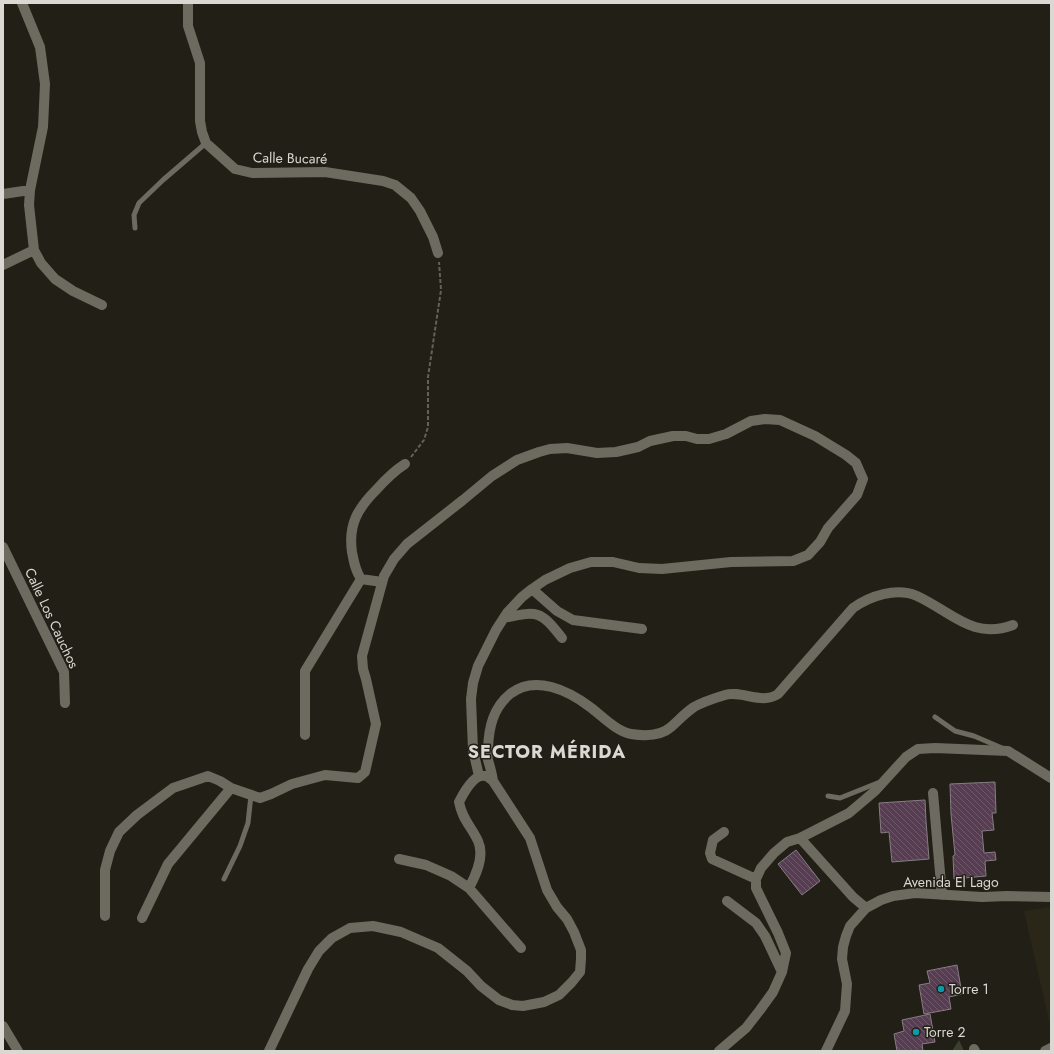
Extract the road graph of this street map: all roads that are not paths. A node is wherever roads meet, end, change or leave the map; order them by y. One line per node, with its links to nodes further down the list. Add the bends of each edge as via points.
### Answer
1 (22, 3): 4 (street, via 40,47 45,84 43,127)
2 (188, 3): 3 (street, via 188,26 200,63 200,121)
3 (206, 143): 6 (lane, via 139,203 134,215); 8 (street, Calle Bucaré, via 235,169 252,173 325,172 396,185 411,198 420,211)
4 (30, 190): 5 (street); 7 (street)
5 (3, 194)
6 (136, 228)
7 (34, 250): 9 (street); 10 (street, via 55,279)
8 (438, 253)
9 (3, 265)
10 (102, 305)
11 (405, 464): 13 (street, via 393,472 357,512 351,542 355,570)
12 (3, 547): 20 (street, Calle Los Cauchos, via 64,672)
13 (360, 579): 14 (street); 22 (street, via 305,671)
14 (382, 582): 15 (street, via 394,559 407,544 492,476 517,460 550,449 616,452 673,436 709,439 726,434 751,421 780,420 815,436 846,455 856,463 863,479 857,495 828,528 820,542 808,555 794,561 731,562 662,569 639,568 613,562 591,562 570,568 544,580); 30 (street, via 362,656 376,724 365,772 358,778 325,775 301,781 260,798)
15 (532, 589): 16 (street, via 507,612); 18 (street, via 557,611 573,620)
16 (504, 618): 19 (street, via 521,614 542,616); 24 (street, via 478,666 473,683 472,750)
17 (1014, 625): 27 (street, via 997,630 981,629 966,625 916,596 895,593 876,596 853,608 772,698 727,694 695,706 670,728 655,735 629,734 602,718 578,698 560,689 534,685 523,687 502,700 490,725 488,759)
18 (642, 629)
19 (562, 638)
20 (65, 703)
21 (935, 717): 23 (lane, via 955,731 974,736)
22 (305, 735)
23 (1008, 751): 25 (street); 26 (street, via 935,748 918,750 906,757)
24 (479, 776): 27 (street, via 485,776); 37 (street, via 464,790 459,802 481,853 475,878)
25 (1051, 778)
26 (885, 780): 31 (lane, via 840,798); 33 (street, via 849,813)
27 (493, 781): 49 (street, via 530,838 547,890 567,919 581,950 580,972 572,982 559,995 544,1002 523,1006 512,1005 498,1000 438,948 401,932 380,927 350,928 332,938 319,951)
28 (231, 788): 30 (street); 42 (street, via 208,776 173,788 119,832 105,870); 43 (street, via 168,864)
29 (933, 793): 38 (street)
30 (251, 795): 35 (lane, via 248,823)
31 (828, 796)
32 (724, 832): 36 (street, via 713,840 710,853 712,859)
33 (800, 838): 36 (street, via 787,842 774,853 761,868); 41 (street)
34 (399, 859): 37 (street, via 426,865)
35 (224, 879)
36 (756, 879): 45 (street, via 756,888 786,953)
37 (469, 888): 44 (street)
38 (942, 895): 39 (street, Avenida El Lago); 41 (street, Avenida El Lago, via 915,893 893,896)
39 (1051, 897)
40 (727, 901): 45 (street, via 756,923)
41 (866, 908): 51 (street, Avenida El Lago, via 850,926 846,936 842,959 847,984 845,1011)
42 (105, 916)
43 (142, 918)
44 (521, 948)
45 (782, 972): 50 (street, via 773,992 746,1028)
46 (3, 1026): 48 (street)
47 (1051, 1048): 52 (street)
48 (18, 1051)
49 (269, 1051)
50 (720, 1051)
51 (826, 1051)
52 (1045, 1051)

